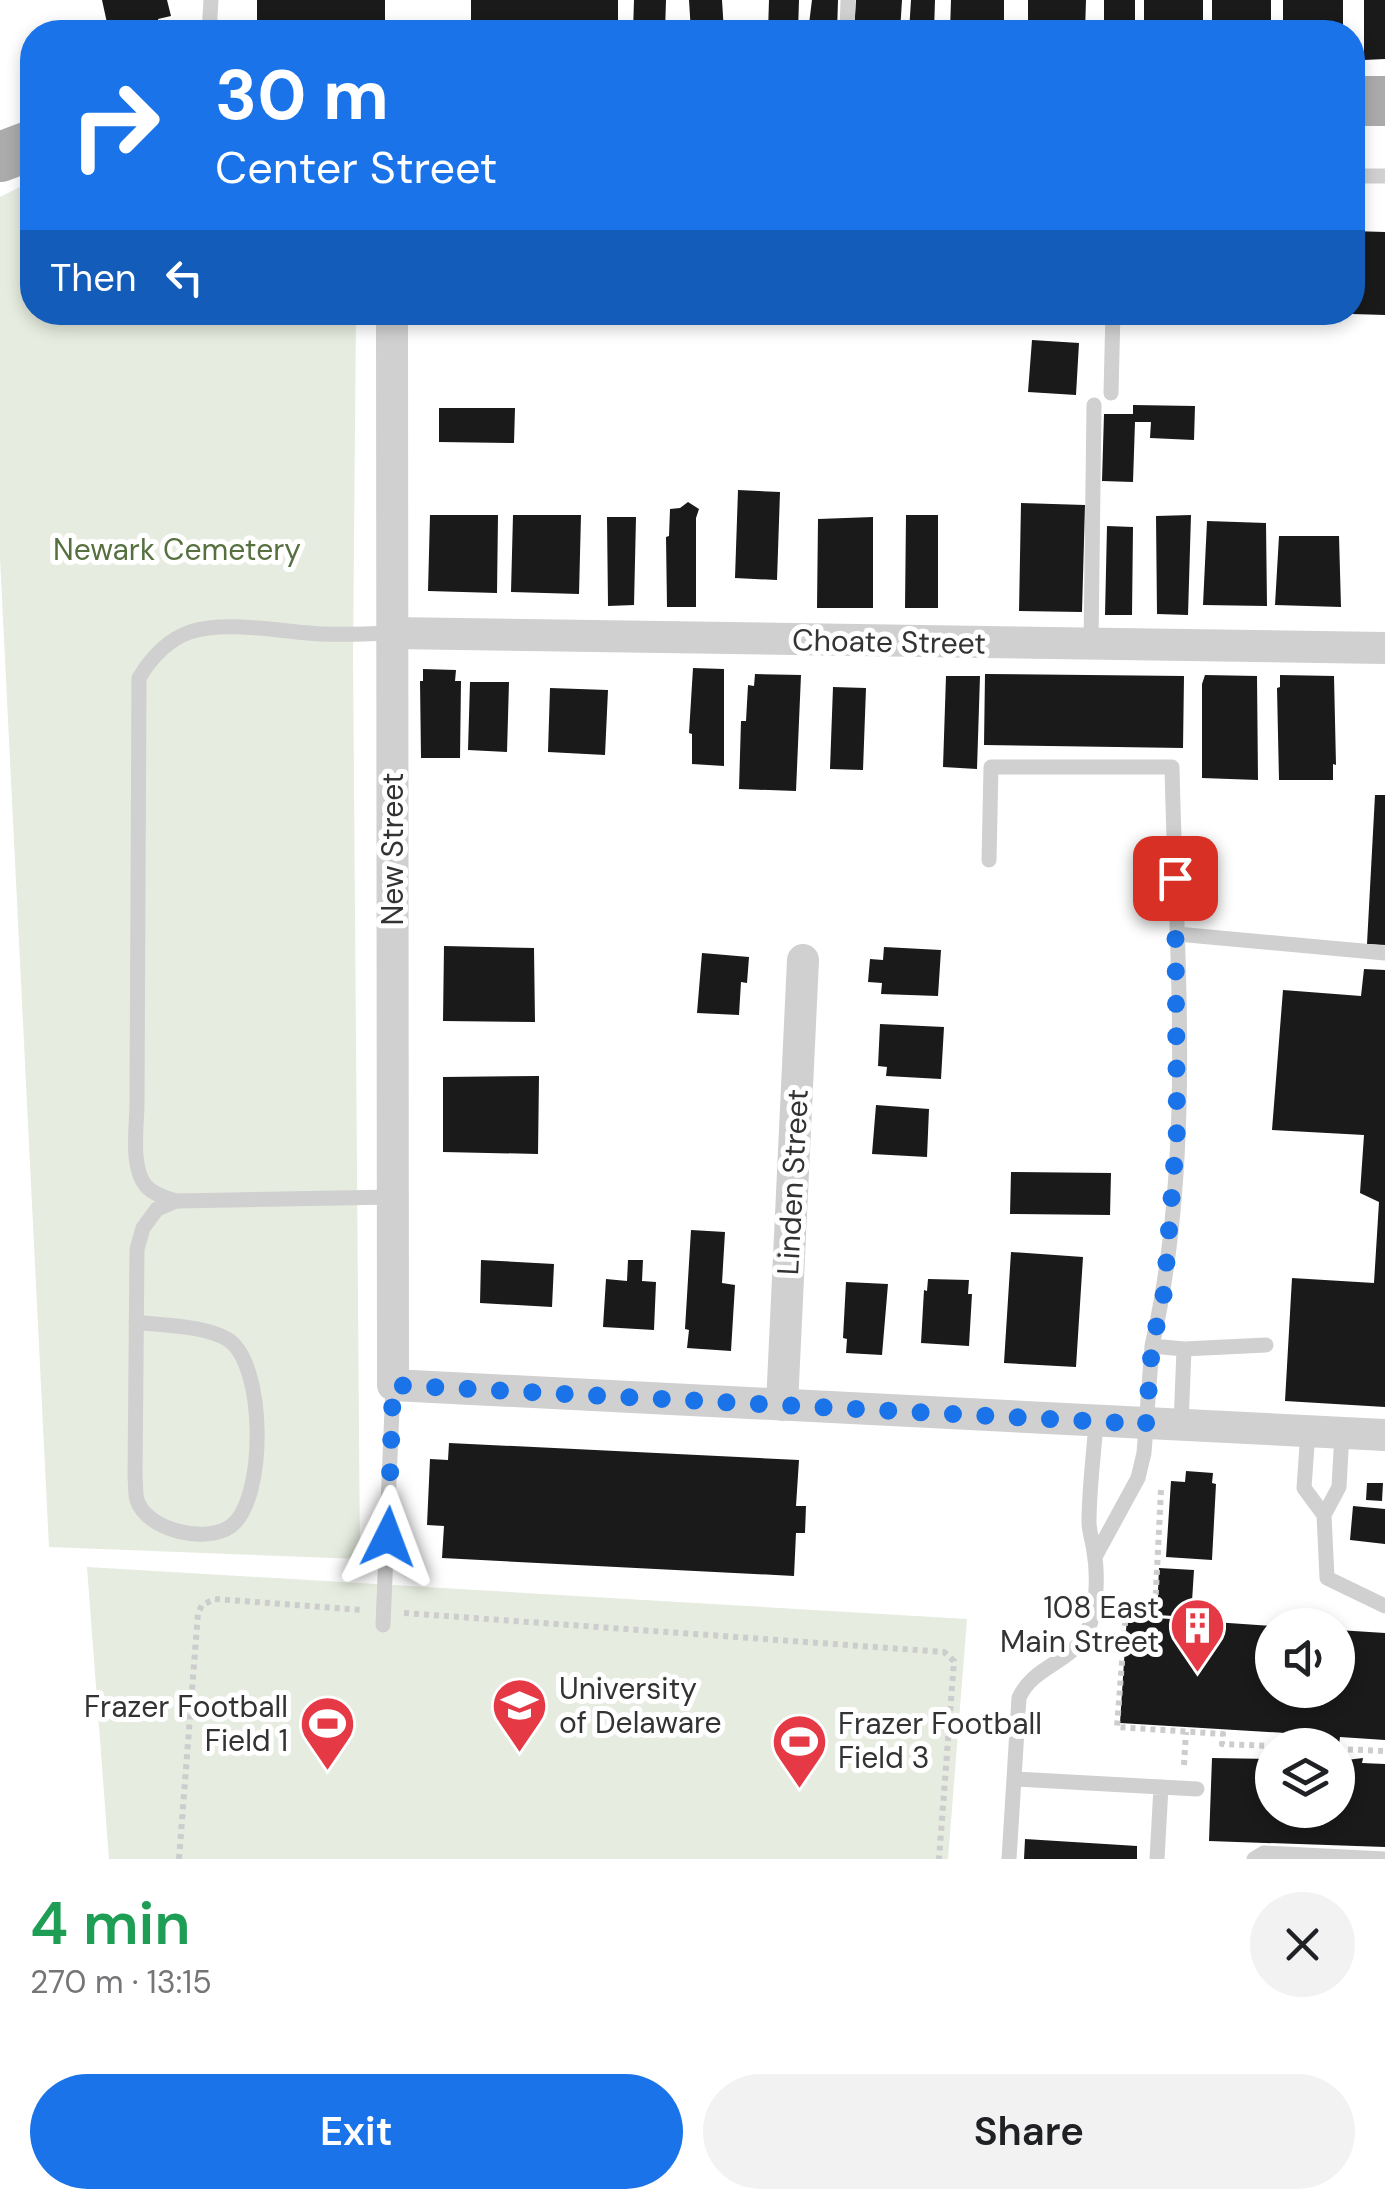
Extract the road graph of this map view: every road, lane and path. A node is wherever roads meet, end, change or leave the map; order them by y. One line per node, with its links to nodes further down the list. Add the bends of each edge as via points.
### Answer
1 (392, 325): 5 (street, New Street)
2 (1113, 325): 3 (lane)
3 (1111, 393)
4 (1094, 405): 6 (lane)
5 (392, 633): 6 (street, Choate Street); 12 (street, New Street); 13 (lane, via 191,632 168,644 139,678 137,1164 145,1186)
6 (1091, 645): 7 (street, Choate Street)
7 (1385, 648)
8 (990, 860): 9 (lane, via 991,766 1172,767)
9 (1177, 934): 10 (lane); 16 (lane, via 1171,1232)
10 (1385, 953)
11 (803, 960): 19 (street, Linden Street)
12 (393, 1197): 13 (lane); 18 (street, New Street)
13 (176, 1201): 14 (lane, via 157,1209 143,1228)
14 (136, 1322): 14 (lane, via 138,1503 153,1521 179,1531 209,1534 231,1526 254,1479 256,1401 248,1366 229,1340)
15 (1266, 1345): 17 (lane)
16 (1152, 1346): 17 (lane); 21 (lane)
17 (1184, 1348): 22 (lane)
18 (393, 1385): 19 (street); 30 (lane)
19 (782, 1405): 20 (street)
20 (1096, 1421): 21 (street); 28 (lane, via 1089,1525)
21 (1146, 1424): 22 (street); 28 (lane, via 1138,1478)
22 (1181, 1425): 23 (street)
23 (1308, 1432): 24 (street); 27 (lane, via 1304,1488)
24 (1342, 1433): 25 (street); 27 (lane, via 1339,1487)
25 (1385, 1436)
26 (1162, 1474): 31 (path, via 1155,1610 1126,1610 1118,1727 1223,1734 1222,1744)
27 (1324, 1515): 29 (lane, via 1327,1578)
28 (1095, 1557): 34 (lane, via 1088,1632 1060,1662 1026,1683 1019,1698)
29 (1385, 1606)
30 (383, 1618): 38 (path, via 214,1599 202,1605); 39 (path, via 944,1652 954,1661)
31 (1255, 1745)
32 (1355, 1750): 33 (path)
33 (1385, 1751)
34 (1015, 1779): 35 (lane); 40 (lane)
35 (1161, 1787): 36 (lane); 41 (lane)
36 (1198, 1789)
37 (1385, 1858): 42 (lane, via 1264,1853)
38 (179, 1859)
39 (939, 1859)
40 (1009, 1859)
41 (1157, 1859)
42 (1254, 1859)

